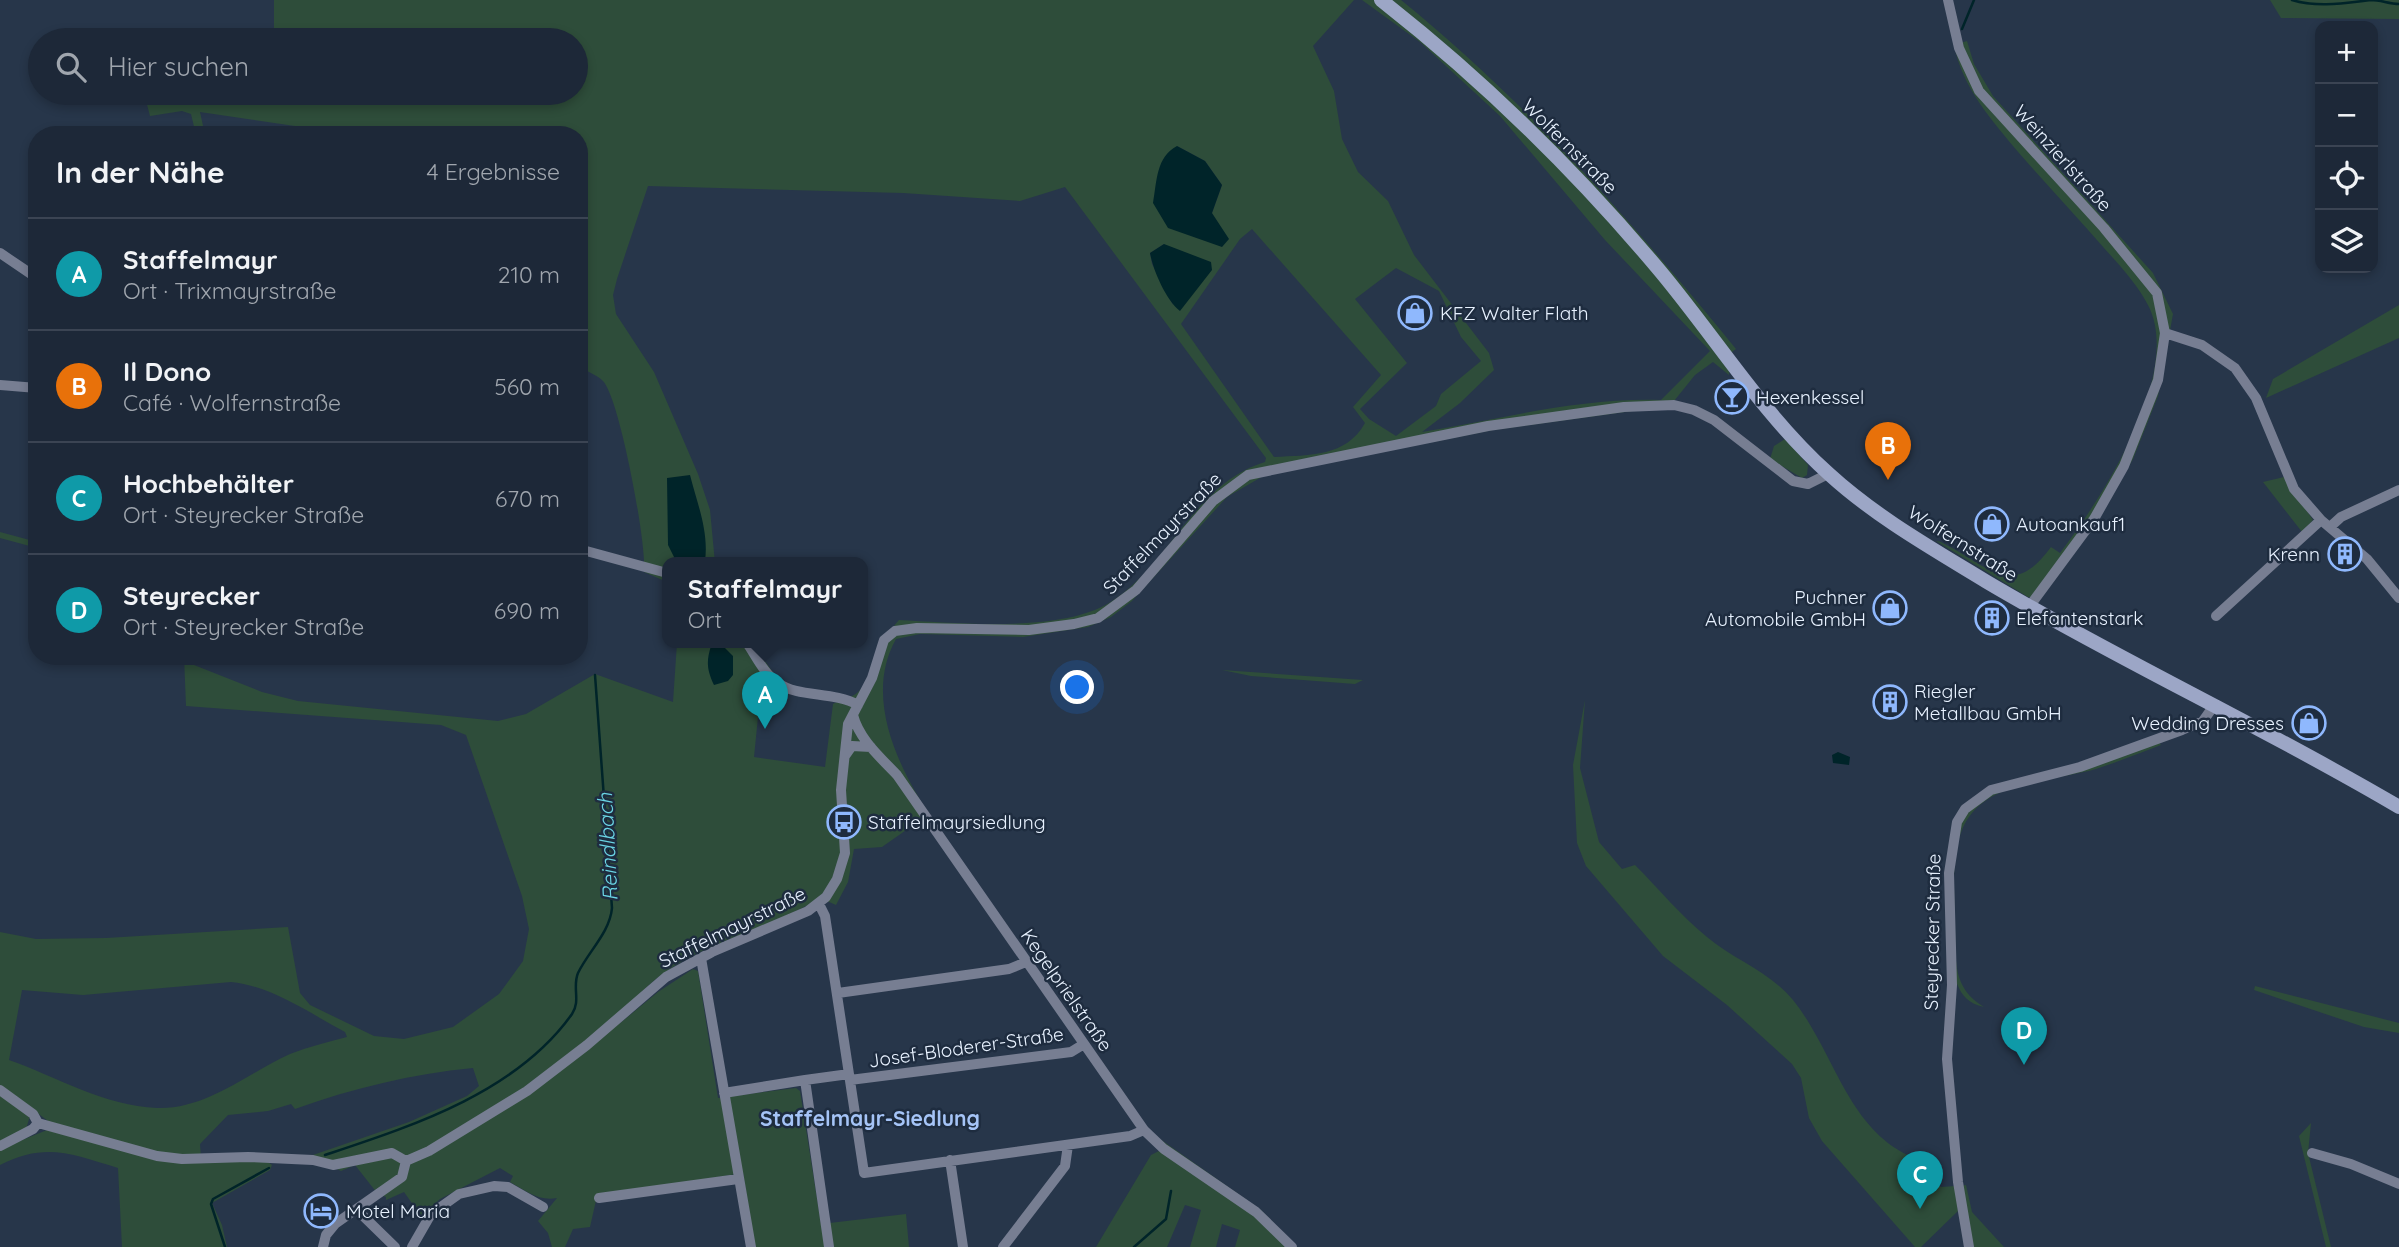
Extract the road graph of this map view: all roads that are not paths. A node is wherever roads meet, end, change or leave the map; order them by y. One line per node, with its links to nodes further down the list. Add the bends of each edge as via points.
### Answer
1 (1381, 0): 8 (main road, Wolfernstraße, via 1448,54 1608,211 1795,441)
2 (1948, 0): 5 (street, Weinzierlstraße, via 1959,48 1979,91 2157,293)
3 (0, 253): 4 (street)
4 (28, 272)
5 (2165, 333): 10 (street, via 2221,356 2248,383 2294,489); 14 (street, Weinzierlstraße, via 2158,380 2124,466 2094,519)
6 (0, 385): 7 (street)
7 (28, 387)
8 (1828, 474): 14 (main road, Wolfernstraße, via 1894,524); 18 (street, Staffelmayrstraße, via 1808,484 1793,481 1704,414 1674,405 1488,426 1278,467 1248,475 1223,492 1136,590 1098,618 1029,629 895,631 884,640)
9 (2399, 490): 10 (street)
10 (2325, 523): 13 (street, via 2367,559); 15 (street)
11 (588, 551): 12 (street)
12 (662, 572)
13 (2399, 598)
14 (2028, 607): 17 (main road, Wolfernstraße)
15 (2216, 616)
16 (751, 648): 18 (street, via 778,683 794,690 838,695)
17 (2213, 707): 21 (main road, Wolfernstraße); 51 (street, Steyrecker Straße, via 2203,721 2182,730 2080,766 1991,790 1965,809 1957,822 1949,865 1952,985 1947,1048 1958,1182)
18 (855, 710): 19 (street, Kegelprielstraße, via 856,726); 20 (street, Staffelmayrstraße, via 846,733)
19 (871, 747): 20 (street, via 852,746); 24 (street, Kegelprielstraße, via 897,775)
20 (845, 756): 22 (street, Staffelmayrstraße, via 841,790 845,853 832,888)
21 (2399, 807)
22 (819, 904): 23 (street, Staffelmayrstraße); 25 (street)
23 (701, 958): 30 (street); 37 (street, Staffelmayrstraße, via 666,978 527,1091)
24 (1026, 961): 25 (street, via 1009,969); 26 (street, Kegelprielstraße)
25 (838, 993): 27 (street)
26 (1084, 1044): 27 (street, Josef-Bloderer-Straße, via 1071,1052); 32 (street, Kegelprielstraße)
27 (850, 1077): 28 (street, Josef-Bloderer-Straße); 36 (street, via 864,1173)
28 (805, 1080): 30 (street, Josef-Bloderer-Straße); 47 (street)
29 (0, 1090): 31 (street, via 33,1114)
30 (724, 1093): 38 (street)
31 (38, 1123): 34 (street); 37 (street, via 168,1158 248,1157 333,1165 392,1153)
32 (1144, 1130): 33 (street); 50 (street, Kegelprielstraße, via 1164,1149 1256,1212)
33 (1068, 1144): 36 (street); 49 (street, via 1065,1167)
34 (0, 1146)
35 (2312, 1153): 39 (street)
36 (950, 1160): 48 (street)
37 (406, 1161): 42 (street, via 402,1177)
38 (738, 1179): 40 (street); 46 (street)
39 (2399, 1184)
40 (598, 1198)
41 (544, 1207): 45 (street, via 508,1187 459,1194 431,1214)
42 (357, 1210): 43 (street, via 335,1224); 44 (street)
43 (323, 1247)
44 (395, 1247)
45 (412, 1247)
46 (751, 1247)
47 (829, 1247)
48 (963, 1247)
49 (1003, 1247)
50 (1292, 1247)
51 (1969, 1247)

